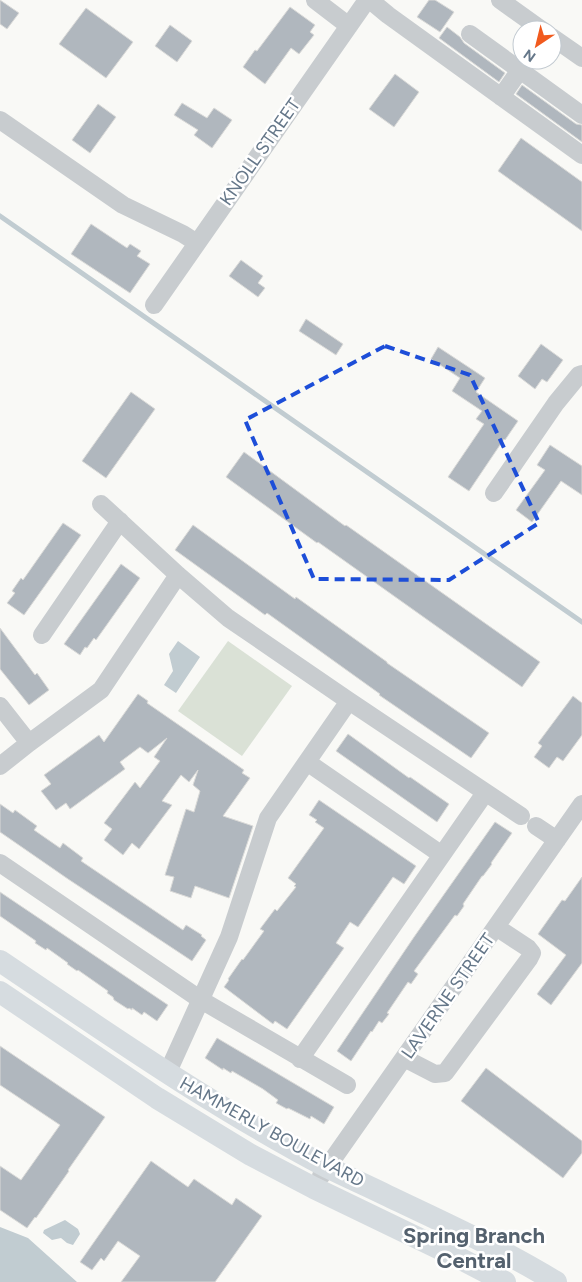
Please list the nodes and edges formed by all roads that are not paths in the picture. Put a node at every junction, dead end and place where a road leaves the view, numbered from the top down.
1 (315, 0) edge
2 (369, 0) edge
3 (500, 0) edge
4 (528, 20) edge
5 (349, 26) junction
6 (470, 34) dead end
7 (562, 44) edge
8 (582, 58) edge
9 (512, 64) edge
10 (520, 70) joint
11 (501, 97) junction
12 (582, 115) edge
13 (0, 120) edge
14 (582, 155) edge
15 (197, 243) junction
16 (154, 305) dead end
17 (582, 374) edge
18 (494, 493) dead end
19 (101, 504) dead end
20 (120, 521) junction
21 (178, 575) junction
22 (42, 635) dead end
23 (349, 701) junction
24 (0, 706) edge
25 (29, 743) junction
26 (307, 762) junction
27 (0, 766) edge
28 (485, 793) junction
29 (582, 804) edge
30 (521, 816) dead end
31 (536, 826) dead end
32 (558, 840) junction
33 (442, 855) junction
34 (0, 863) edge
35 (496, 927) junction
36 (0, 961) edge
37 (0, 992) edge
38 (201, 1000) junction
39 (300, 1058) junction
40 (404, 1058) junction
41 (167, 1074) junction
42 (347, 1085) dead end
43 (157, 1098) junction
44 (327, 1167) junction
45 (314, 1188) junction
46 (505, 1282) edge
47 (556, 1282) edge

1 - 5 street
2 - 5 street, KNOLL STREET
2 - 11 street
3 - 4 street
5 - 15 street, KNOLL STREET
6 - 9 street
7 - 8 street
10 - 11 street
10 - 12 street
11 - 14 street
13 - 15 street
15 - 16 street, KNOLL STREET
17 - 18 street
19 - 20 street
20 - 21 street
20 - 22 street
21 - 23 street
21 - 25 street
23 - 26 street
23 - 28 street
24 - 25 street
25 - 27 street
26 - 33 street
26 - 38 street
28 - 30 street
28 - 33 street
29 - 32 street, LAVERNE STREET
31 - 32 street
32 - 35 street, LAVERNE STREET
33 - 39 street
34 - 38 street
35 - 40 street, LAVERNE STREET
35 - 40 street
36 - 41 main road, HAMMERLY BOULEVARD
37 - 43 main road, HAMMERLY BOULEVARD
38 - 39 street
38 - 41 street
39 - 42 street
40 - 44 street, LAVERNE STREET
41 - 43 main road
41 - 44 main road, HAMMERLY BOULEVARD
43 - 45 main road, HAMMERLY BOULEVARD
44 - 45 street, LAVERNE STREET
44 - 47 main road, HAMMERLY BOULEVARD
45 - 46 main road, HAMMERLY BOULEVARD

